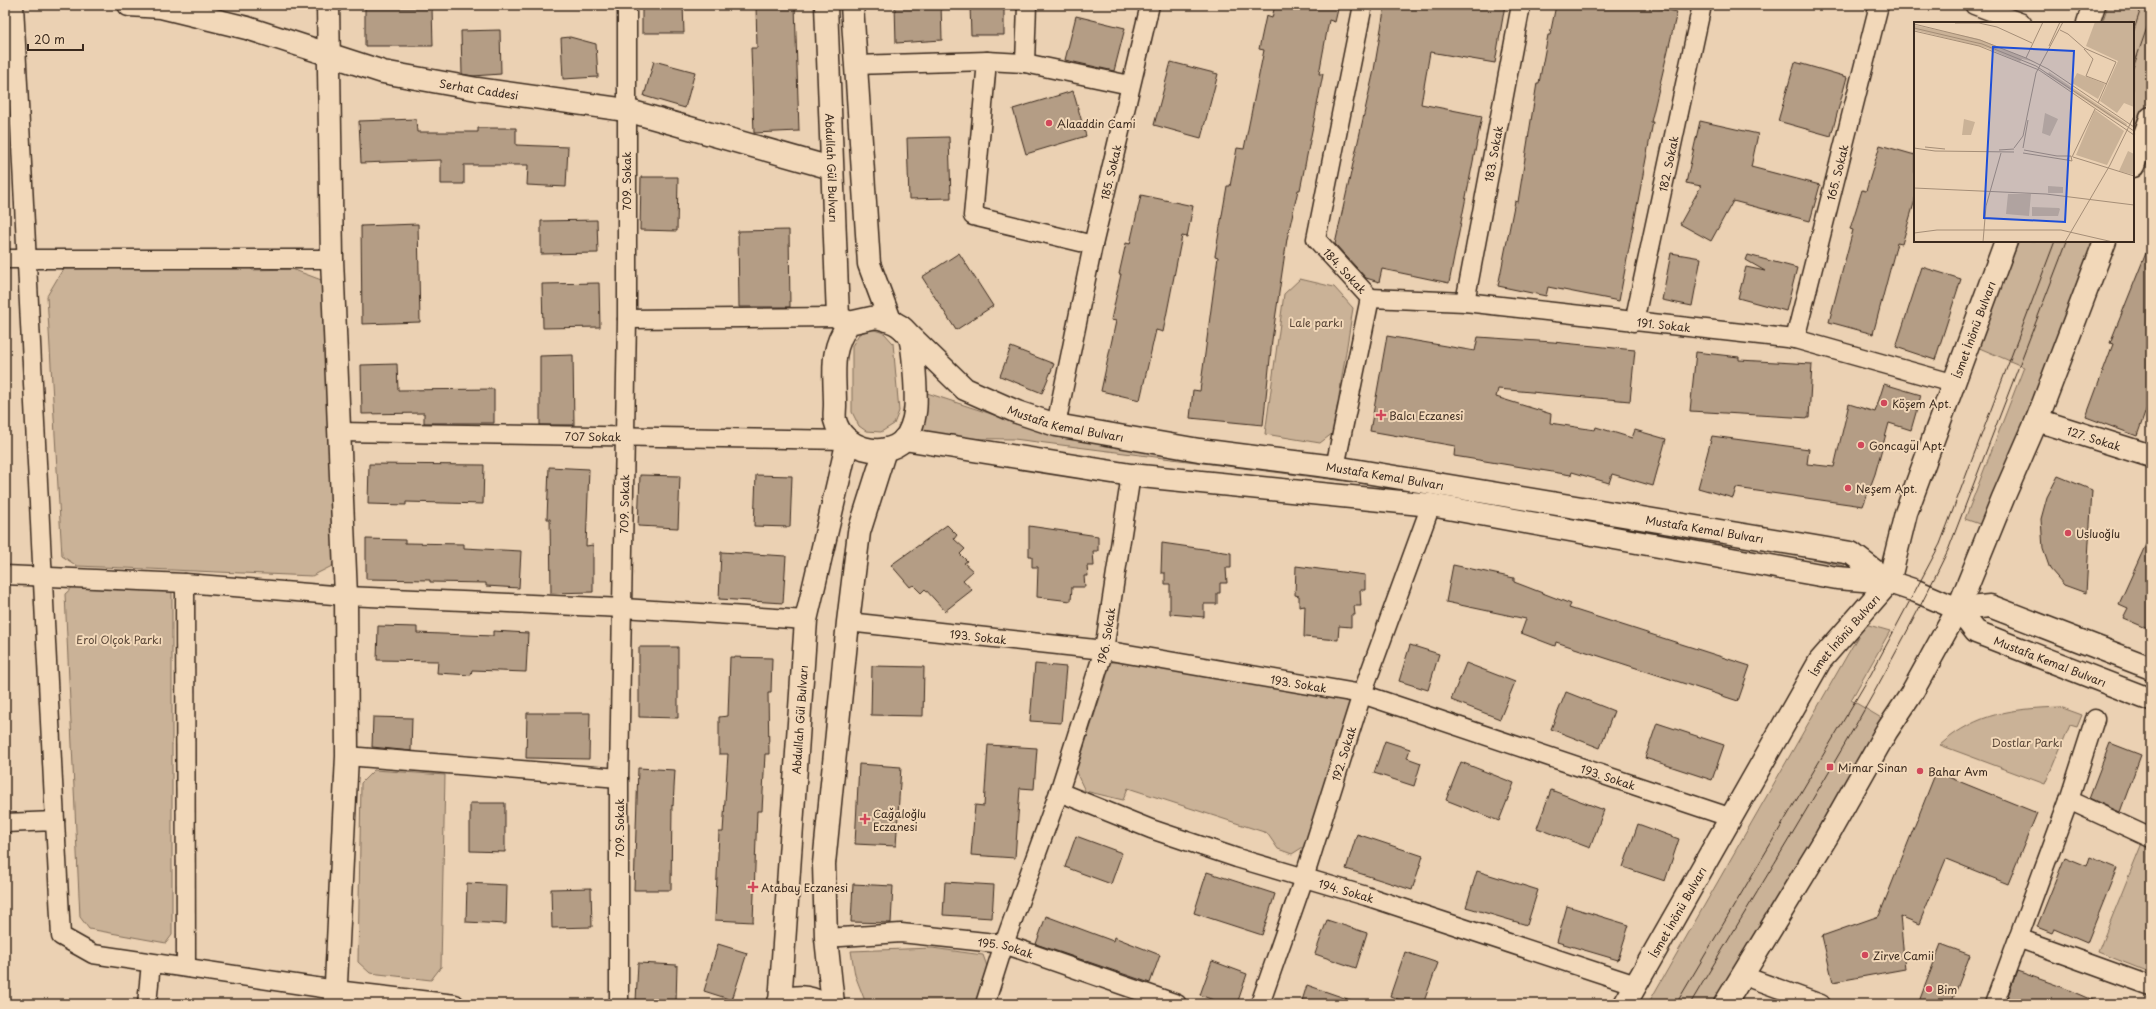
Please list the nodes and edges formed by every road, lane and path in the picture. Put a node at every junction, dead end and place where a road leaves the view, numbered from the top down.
1 (14, 5) edge
2 (129, 5) edge
3 (328, 5) edge
4 (627, 5) edge
5 (826, 5) edge
6 (852, 5) edge
7 (1027, 5) edge
8 (1150, 5) edge
9 (1363, 5) edge
10 (1521, 5) edge
11 (1702, 5) edge
12 (1879, 5) edge
13 (1974, 5) edge
14 (2094, 5) edge
15 (161, 6) edge
16 (2019, 22) edge
17 (2088, 22) edge
18 (328, 55) junction
19 (987, 60) junction
20 (1026, 63) junction
21 (855, 65) junction
22 (1130, 85) junction
23 (626, 110) junction
24 (2151, 118) edge
25 (2134, 163) edge
26 (831, 168) junction
27 (2006, 242) edge
28 (2105, 242) edge
29 (1093, 245) junction
30 (5, 258) edge
31 (28, 259) junction
32 (332, 260) junction
33 (1370, 298) junction
34 (1465, 302) junction
35 (627, 319) junction
36 (844, 320) junction
37 (1634, 322) junction
38 (896, 324) junction
39 (1795, 339) junction
40 (1952, 383) junction
41 (2037, 420) junction
42 (1056, 425) junction
43 (338, 432) junction
44 (626, 438) junction
45 (904, 439) junction
46 (848, 440) junction
47 (885, 450) junction
48 (2151, 456) edge
49 (1335, 467) junction
50 (1131, 475) junction
51 (1431, 505) junction
52 (5, 575) edge
53 (44, 576) junction
54 (1889, 582) junction
55 (185, 583) junction
56 (346, 596) junction
57 (623, 608) junction
58 (1958, 609) junction
59 (806, 620) junction
60 (848, 622) junction
61 (1104, 650) junction
62 (2151, 668) edge
63 (1362, 694) junction
64 (2151, 700) edge
65 (2095, 719) dead end
66 (347, 756) junction
67 (619, 778) junction
68 (1059, 792) junction
69 (2069, 800) junction
70 (1732, 818) junction
71 (55, 821) junction
72 (5, 823) edge
73 (2151, 838) edge
74 (1304, 878) junction
75 (826, 938) junction
76 (2018, 938) junction
77 (1004, 944) junction
78 (151, 963) junction
79 (186, 968) junction
80 (1742, 975) junction
81 (1636, 985) junction
82 (2151, 986) edge
83 (336, 997) edge
84 (779, 1003) edge
85 (147, 1004) edge
86 (455, 1004) edge
87 (619, 1004) edge
88 (823, 1004) edge
89 (834, 1004) edge
90 (985, 1004) edge
91 (1177, 1004) edge
92 (1260, 1004) edge
93 (1625, 1004) edge
94 (1725, 1004) edge
95 (1821, 1004) edge
96 (1994, 1004) edge

1 - 31 street
2 - 15 main road, Serhat Caddesi
3 - 18 main road
4 - 23 street, 709. Sokak
5 - 26 main road, Abdullah Gül Bulvarı
6 - 21 main road
7 - 20 street
8 - 22 street, 185. Sokak
9 - 33 street, 184. Sokak
10 - 34 street, 183. Sokak
11 - 37 street, 182. Sokak
12 - 39 street, 165. Sokak
13 - 16 street
14 - 17 main road
15 - 18 main road, Serhat Caddesi
18 - 23 main road, Serhat Caddesi
18 - 32 main road
19 - 20 street
19 - 21 street
19 - 29 street
20 - 22 street
21 - 38 main road
22 - 29 street, 185. Sokak
23 - 26 main road, Serhat Caddesi
23 - 35 street, 709. Sokak
24 - 25 main road
26 - 36 main road, Abdullah Gül Bulvarı
27 - 40 main road, İsmet İnönü Bulvarı
28 - 41 main road
29 - 42 street, 185. Sokak
30 - 31 street
31 - 32 street
31 - 53 street
32 - 43 main road
33 - 34 street, 191. Sokak
33 - 49 street, 184. Sokak
34 - 37 street, 191. Sokak
35 - 36 street
35 - 44 street, 709. Sokak
36 - 38 main road
36 - 46 main road
37 - 39 street, 191. Sokak
38 - 42 main road, Mustafa Kemal Bulvarı
38 - 45 main road
39 - 40 street, 191. Sokak
40 - 54 main road, İsmet İnönü Bulvarı
41 - 48 main road, 127. Sokak
41 - 58 main road
42 - 49 main road, Mustafa Kemal Bulvarı
43 - 44 street, 707 Sokak
43 - 56 main road
44 - 46 street, 707 Sokak
44 - 57 street, 709. Sokak
45 - 47 main road
45 - 50 main road, Mustafa Kemal Bulvarı
46 - 47 main road
46 - 59 main road, Abdullah Gül Bulvarı
47 - 60 main road
49 - 54 main road, Mustafa Kemal Bulvarı
50 - 51 main road, Mustafa Kemal Bulvarı
50 - 61 street, 196. Sokak
51 - 54 main road, Mustafa Kemal Bulvarı
51 - 63 street, 192. Sokak
52 - 53 street
53 - 55 street
53 - 71 street
54 - 58 main road, Mustafa Kemal Bulvarı
54 - 70 main road, İsmet İnönü Bulvarı
55 - 56 street
55 - 79 street
56 - 57 street
56 - 66 main road
57 - 59 street
57 - 67 street, 709. Sokak
58 - 62 main road, Mustafa Kemal Bulvarı
58 - 64 main road, Mustafa Kemal Bulvarı
58 - 80 main road
59 - 84 main road, Abdullah Gül Bulvarı
60 - 61 street, 193. Sokak
60 - 75 main road
61 - 63 street, 193. Sokak
61 - 68 street, 196. Sokak
63 - 70 street, 193. Sokak
63 - 74 street, 192. Sokak
65 - 69 street
66 - 67 street
66 - 83 main road
67 - 87 street, 709. Sokak
68 - 74 street, 194. Sokak
68 - 77 street, 196. Sokak
69 - 73 street
69 - 76 street
70 - 81 main road, İsmet İnönü Bulvarı
71 - 72 street
71 - 78 street
74 - 81 street, 194. Sokak
74 - 92 street, 192. Sokak
75 - 77 street, 195. Sokak
75 - 89 main road
76 - 82 street
76 - 96 street
77 - 90 street, 196. Sokak
77 - 91 street, 195. Sokak
78 - 79 street
78 - 85 street
79 - 83 street
80 - 94 main road
80 - 95 street
81 - 93 main road, İsmet İnönü Bulvarı
83 - 86 street
84 - 88 main road

